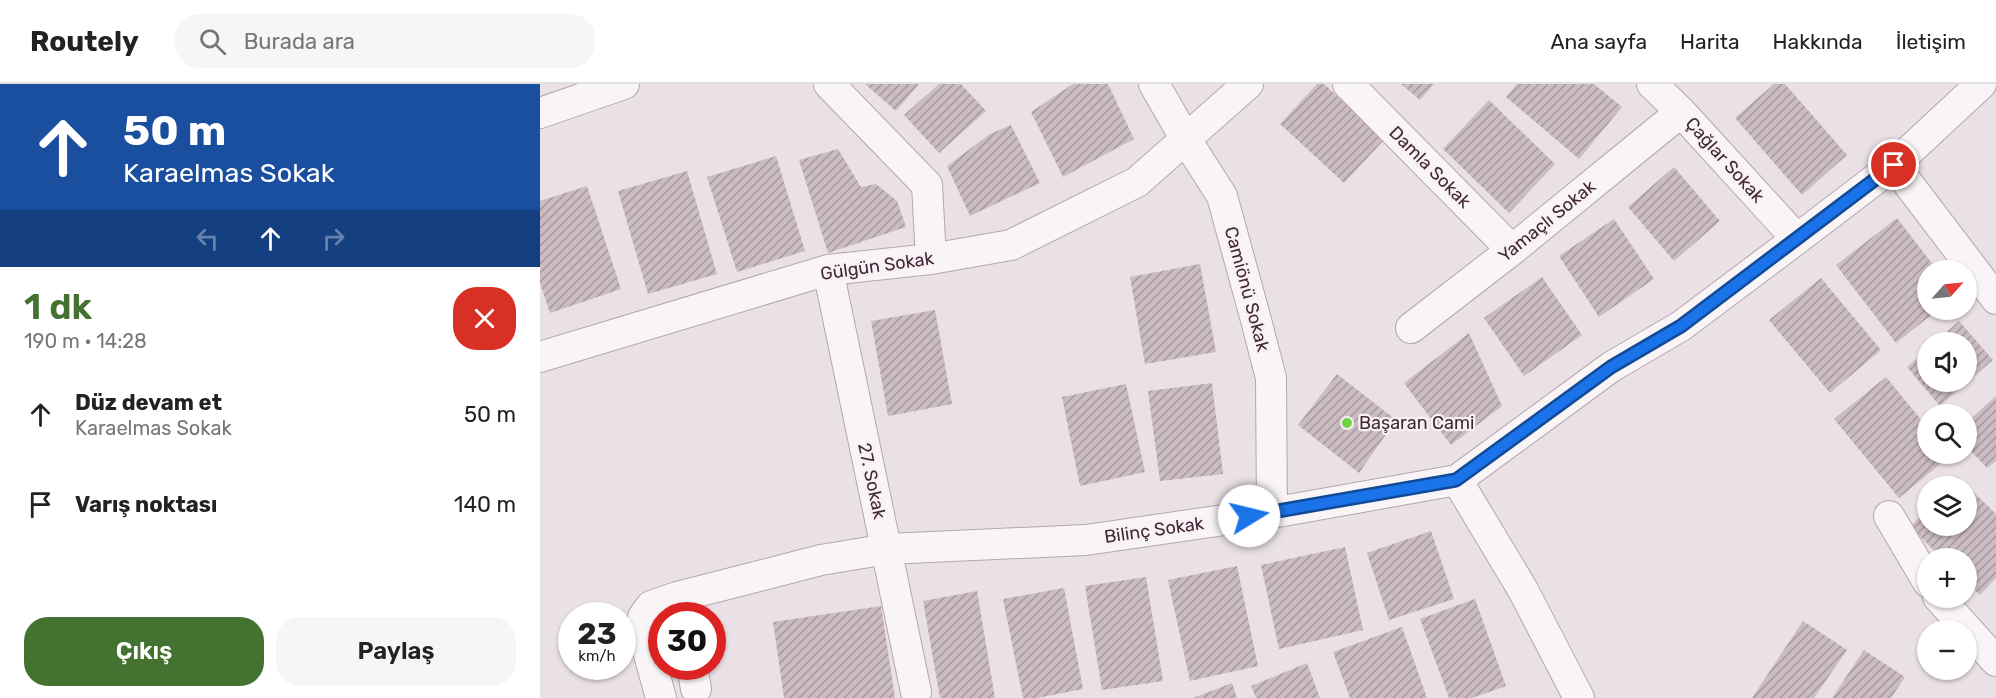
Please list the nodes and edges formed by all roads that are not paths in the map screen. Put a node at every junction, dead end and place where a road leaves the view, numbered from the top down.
1 (624, 84) edge
2 (829, 84) edge
3 (1154, 84) edge
4 (1248, 84) edge
5 (1348, 84) edge
6 (1652, 84) edge
7 (1981, 84) edge
8 (1682, 112) junction
9 (540, 113) edge
10 (1185, 138) junction
11 (1894, 165) junction
12 (1797, 239) junction
13 (1512, 250) junction
14 (931, 260) junction
15 (828, 270) junction
16 (1996, 299) edge
17 (1411, 328) dead end
18 (540, 357) edge
19 (1456, 480) junction
20 (1272, 513) junction
21 (1889, 516) dead end
22 (887, 549) junction
23 (1917, 563) edge
24 (691, 602) edge
25 (1948, 608) edge
26 (648, 610) edge
27 (648, 651) edge
28 (1996, 661) edge
29 (656, 680) edge
30 (916, 692) dead end
31 (661, 698) edge
32 (1579, 698) edge

1 - 9 street
2 - 14 street
3 - 10 street, Camiönü Sokak
4 - 10 street, Gülgün Sokak
5 - 13 street, Damla Sokak
6 - 8 street, Çağlar Sokak
7 - 11 street
8 - 12 street, Çağlar Sokak
8 - 13 street, Yamaçlı Sokak
10 - 14 street, Gülgün Sokak
10 - 20 street, Camiönü Sokak
11 - 12 street
11 - 16 street
12 - 19 street
13 - 17 street, Yamaçlı Sokak
14 - 15 street, Gülgün Sokak
15 - 18 street, Gülgün Sokak
15 - 22 street, 27. Sokak
19 - 20 street, Bilinç Sokak
19 - 32 street
20 - 22 street, Bilinç Sokak
21 - 23 street
22 - 24 street, Bilinç Sokak
22 - 30 street, 27. Sokak
25 - 28 street
26 - 27 street, Bilinç Sokak
29 - 31 street, Bilinç Sokak

